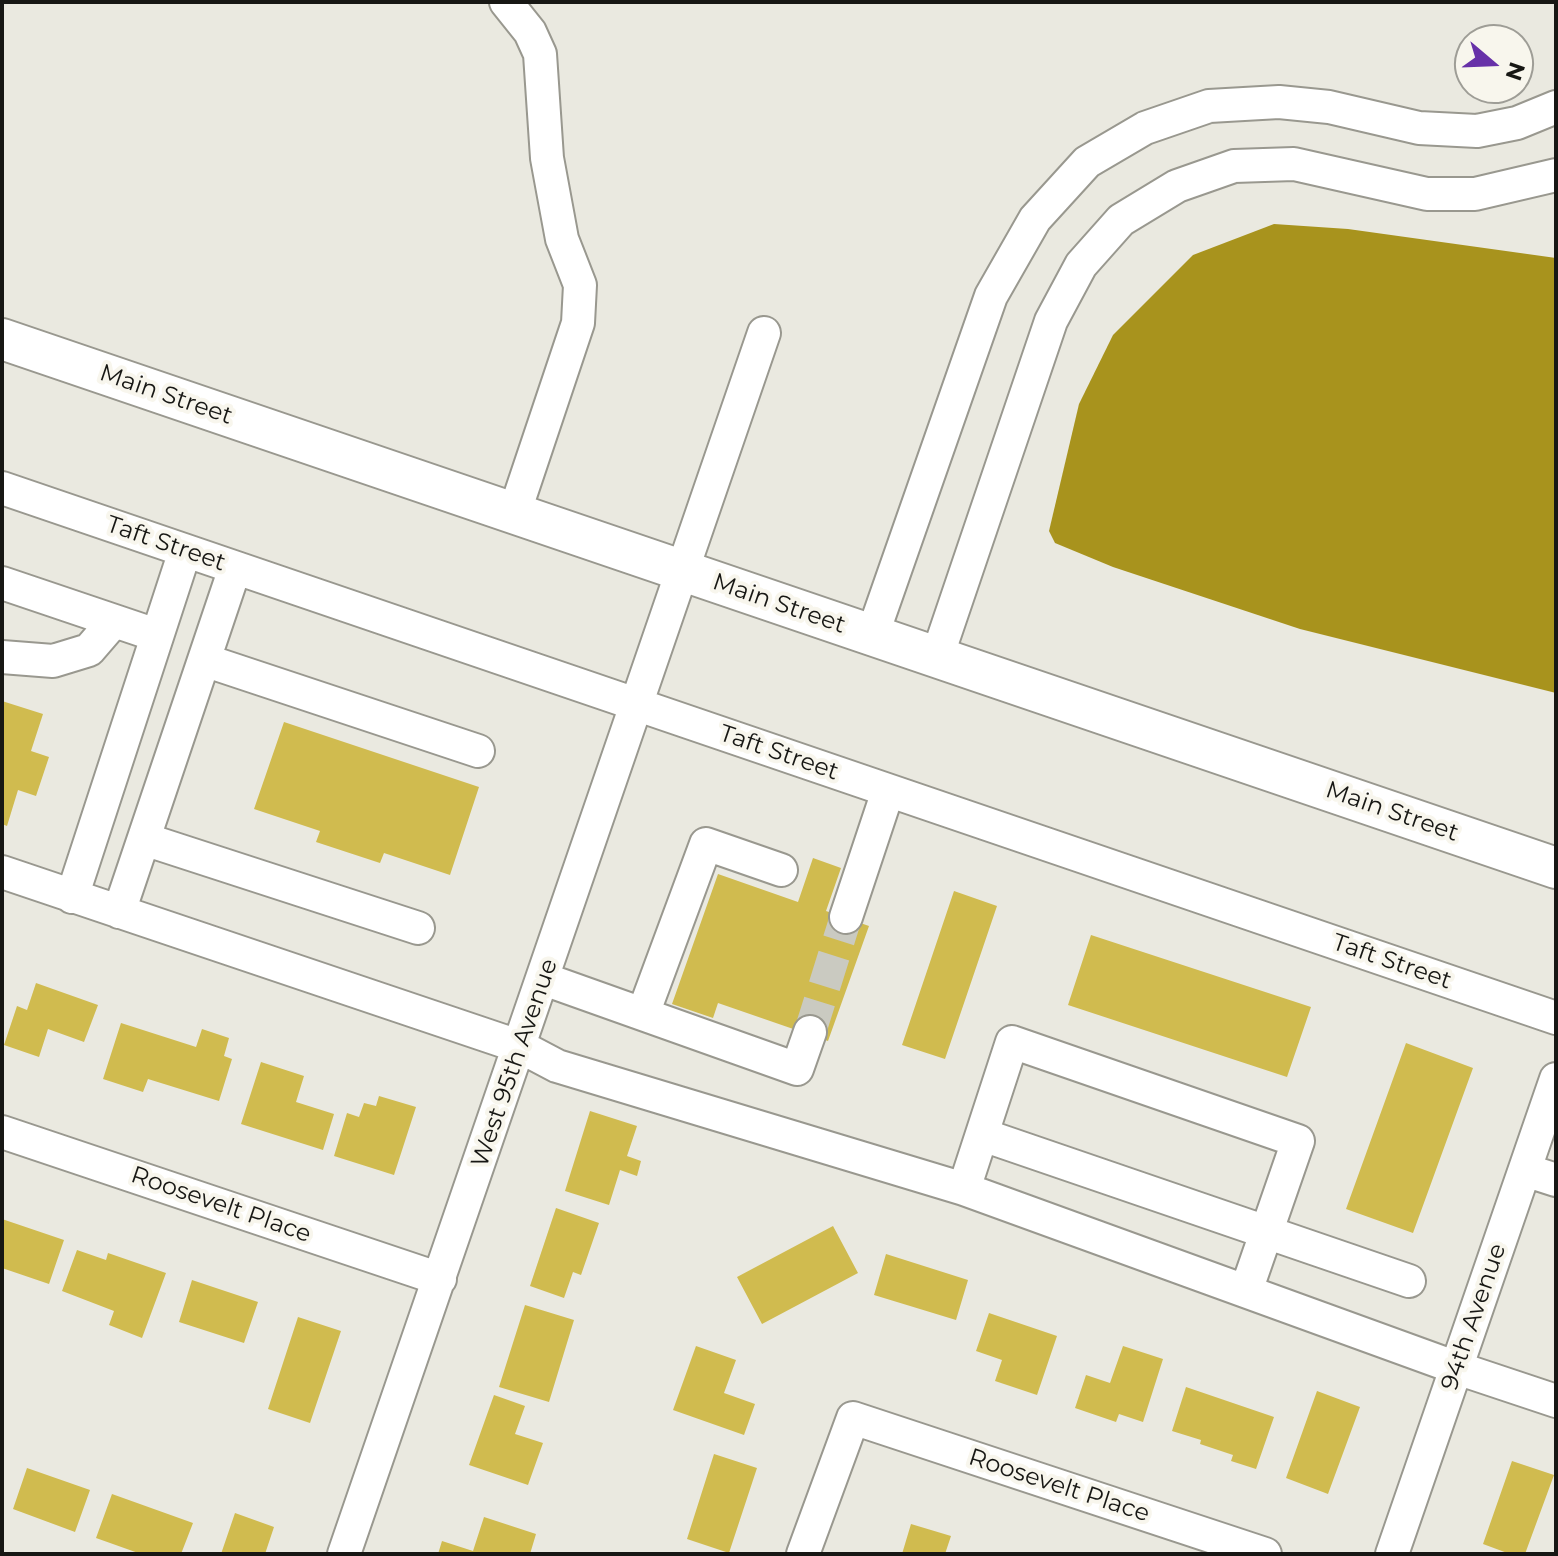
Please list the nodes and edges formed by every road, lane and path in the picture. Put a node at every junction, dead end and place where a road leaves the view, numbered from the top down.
1 (506, 2) edge
2 (1556, 107) edge
3 (1556, 175) edge
4 (764, 333) dead end
5 (2, 339) edge
6 (2, 488) edge
7 (514, 514) junction
8 (185, 551) junction
9 (235, 568) junction
10 (682, 571) junction
11 (2, 583) edge
12 (114, 621) junction
13 (156, 635) junction
14 (872, 636) junction
15 (2, 657) edge
16 (937, 657) junction
17 (204, 660) junction
18 (636, 705) junction
19 (478, 751) dead end
20 (888, 791) junction
21 (144, 839) junction
22 (1556, 868) edge
23 (781, 870) dead end
24 (2, 872) edge
25 (72, 897) junction
26 (119, 912) junction
27 (846, 917) tunnel mouth
28 (418, 928) dead end
29 (544, 979) junction
30 (643, 1014) junction
31 (1556, 1018) edge
32 (810, 1032) tunnel mouth
33 (521, 1047) junction
34 (1556, 1079) edge
35 (2, 1132) edge
36 (983, 1135) junction
37 (1525, 1170) junction
38 (1556, 1180) edge
39 (964, 1189) junction
40 (1266, 1233) junction
41 (440, 1279) junction
42 (1409, 1281) dead end
43 (1246, 1291) junction
44 (1457, 1368) junction
45 (1556, 1401) edge
46 (344, 1554) edge
47 (803, 1554) edge
48 (1265, 1554) edge
49 (1392, 1554) edge

1 - 7 street
2 - 14 street
3 - 16 street
4 - 10 street, West 95th Avenue
5 - 7 main road, Main Street
6 - 8 street, Taft Street
7 - 10 main road, Main Street
8 - 9 street, Taft Street
8 - 13 street
9 - 17 street
9 - 18 street, Taft Street
10 - 14 main road, Main Street
10 - 18 street, West 95th Avenue
11 - 12 street
12 - 13 street
12 - 15 street
13 - 25 street
14 - 16 main road, Main Street
16 - 22 main road, Main Street
17 - 19 street
17 - 21 street
18 - 20 street, Taft Street
18 - 29 street, West 95th Avenue
20 - 27 street
20 - 31 street, Taft Street
21 - 26 street
21 - 28 street
23 - 30 street
24 - 25 street
25 - 26 street
26 - 33 street
29 - 30 street
29 - 33 street, West 95th Avenue
30 - 32 street
33 - 39 street
33 - 41 street, West 95th Avenue
34 - 37 street, 94th Avenue
35 - 41 street, Roosevelt Place
36 - 39 street
36 - 40 street
36 - 40 street
37 - 38 street
37 - 44 street, 94th Avenue
39 - 43 street
40 - 42 street
40 - 43 street
41 - 46 street, West 95th Avenue
43 - 44 street
44 - 45 street
44 - 49 street, 94th Avenue
47 - 48 street, Roosevelt Place

